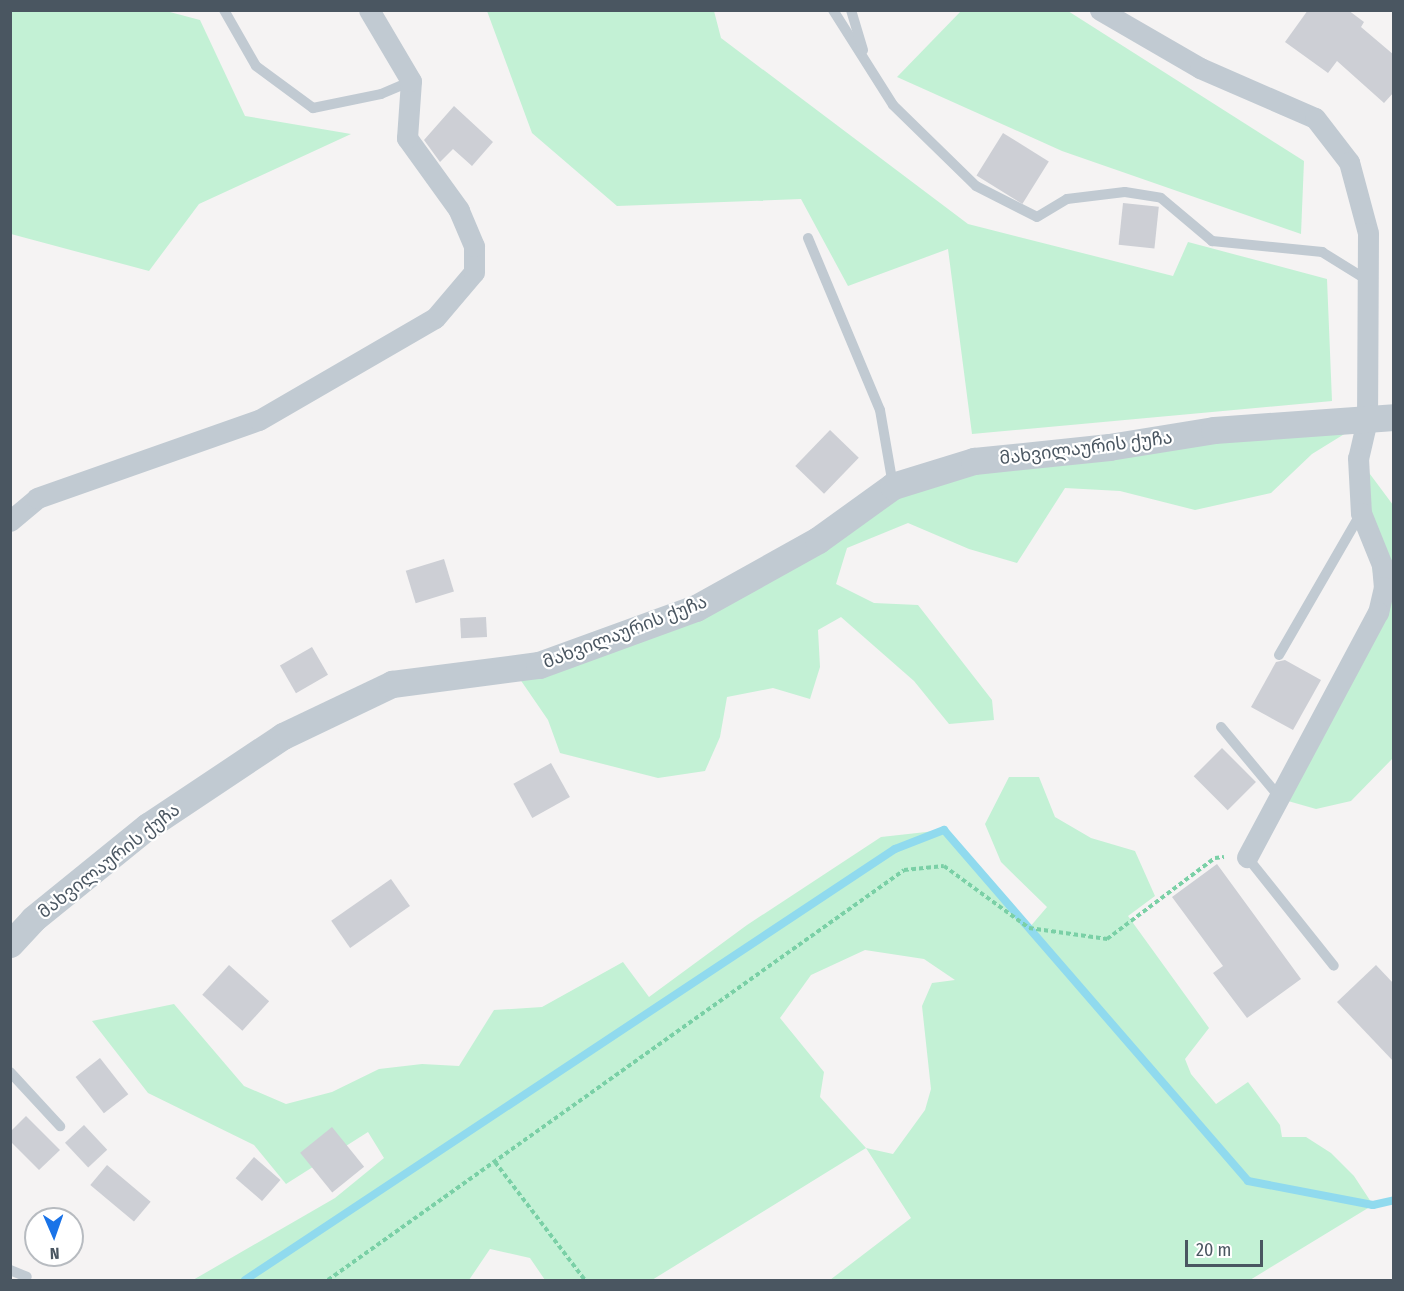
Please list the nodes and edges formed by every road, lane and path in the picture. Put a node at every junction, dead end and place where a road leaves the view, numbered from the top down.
1 (224, 10) edge
2 (369, 10) edge
3 (833, 10) edge
4 (851, 10) edge
5 (1100, 10) edge
6 (867, 64) junction
7 (411, 81) junction
8 (808, 238) dead end
9 (1369, 281) junction
10 (1380, 418) edge
11 (893, 486) junction
12 (1361, 513) junction
13 (10, 520) edge
14 (1279, 655) dead end
15 (1221, 727) dead end
16 (1281, 799) junction
17 (1247, 857) junction
18 (10, 944) edge
19 (1334, 966) dead end
20 (10, 1072) edge
21 (60, 1126) dead end
22 (495, 1162) junction
23 (10, 1270) edge
24 (27, 1277) dead end
25 (328, 1281) edge
26 (585, 1281) edge

1 - 7 lane
2 - 7 street
3 - 6 lane
4 - 6 lane
5 - 9 street
6 - 9 lane
7 - 13 street
8 - 11 lane
9 - 10 street
10 - 11 street, მახვილაურის ქუჩა
10 - 12 street
11 - 18 street, მახვილაურის ქუჩა
12 - 14 lane
12 - 16 street
15 - 16 lane
16 - 17 street
17 - 19 lane
17 - 22 path
20 - 21 lane
22 - 25 path
22 - 26 path
23 - 24 lane

